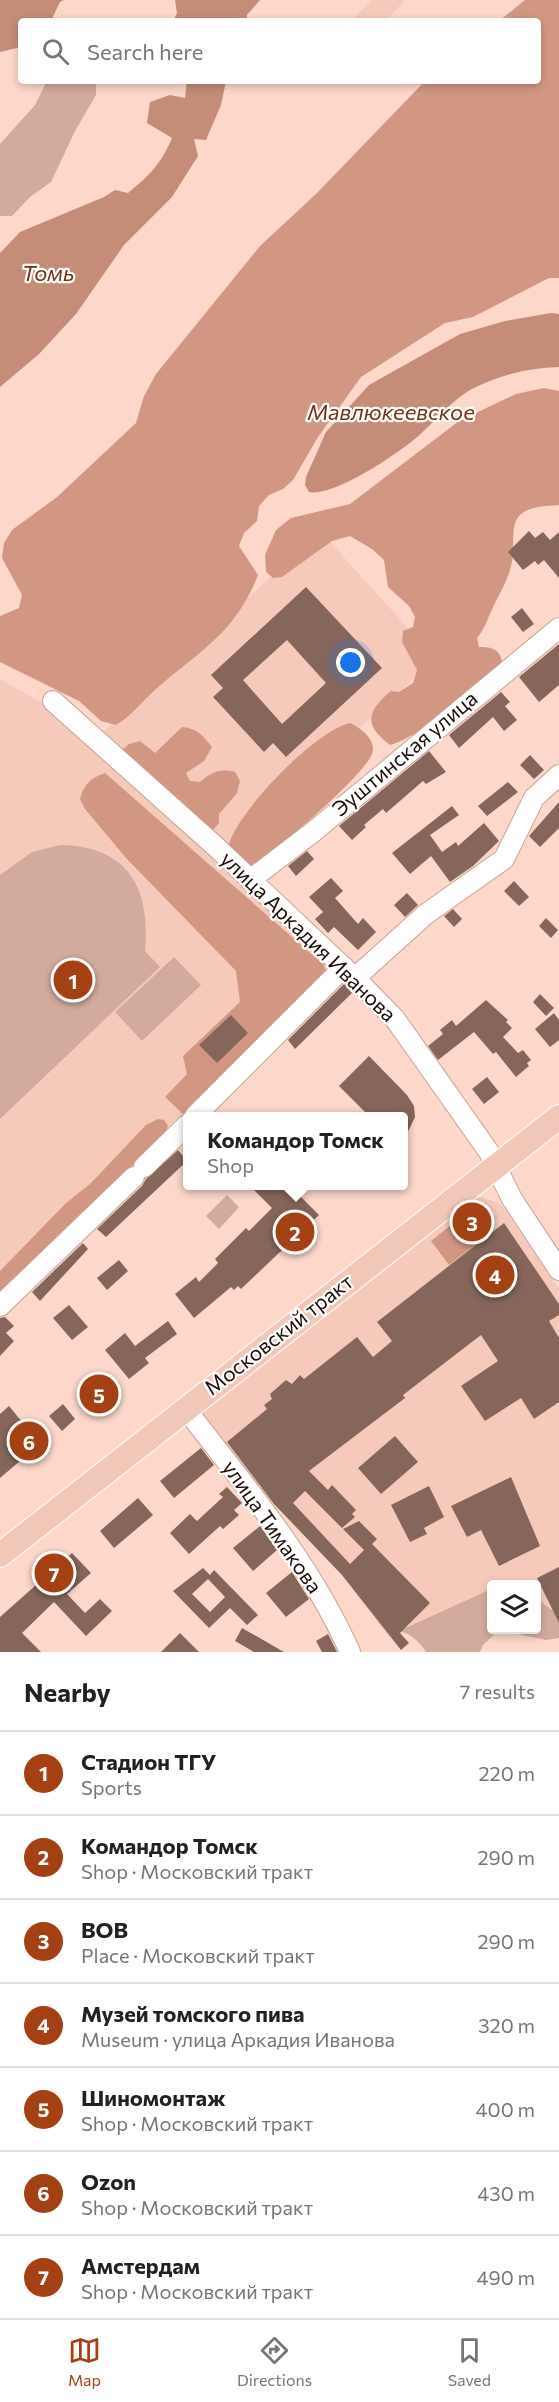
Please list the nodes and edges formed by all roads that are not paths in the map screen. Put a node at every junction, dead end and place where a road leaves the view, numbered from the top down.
1 (559, 628) edge
2 (53, 701) dead end
3 (559, 775) edge
4 (250, 879) junction
5 (349, 972) junction
6 (199, 1112) edge
7 (559, 1117) edge
8 (183, 1129) edge
9 (496, 1166) junction
10 (559, 1270) edge
11 (0, 1306) edge
12 (185, 1408) junction
13 (3, 1547) edge
14 (350, 1652) edge

1 - 4 street, Эуштинская улица
2 - 4 street, улица Аркадия Иванова
3 - 5 street
4 - 5 street, улица Аркадия Иванова
5 - 6 street
5 - 9 street, улица Аркадия Иванова
7 - 9 main road, Московский тракт
8 - 11 street
9 - 10 street, улица Аркадия Иванова
9 - 12 main road, Московский тракт
12 - 13 main road, Московский тракт
12 - 14 street, улица Тимакова

